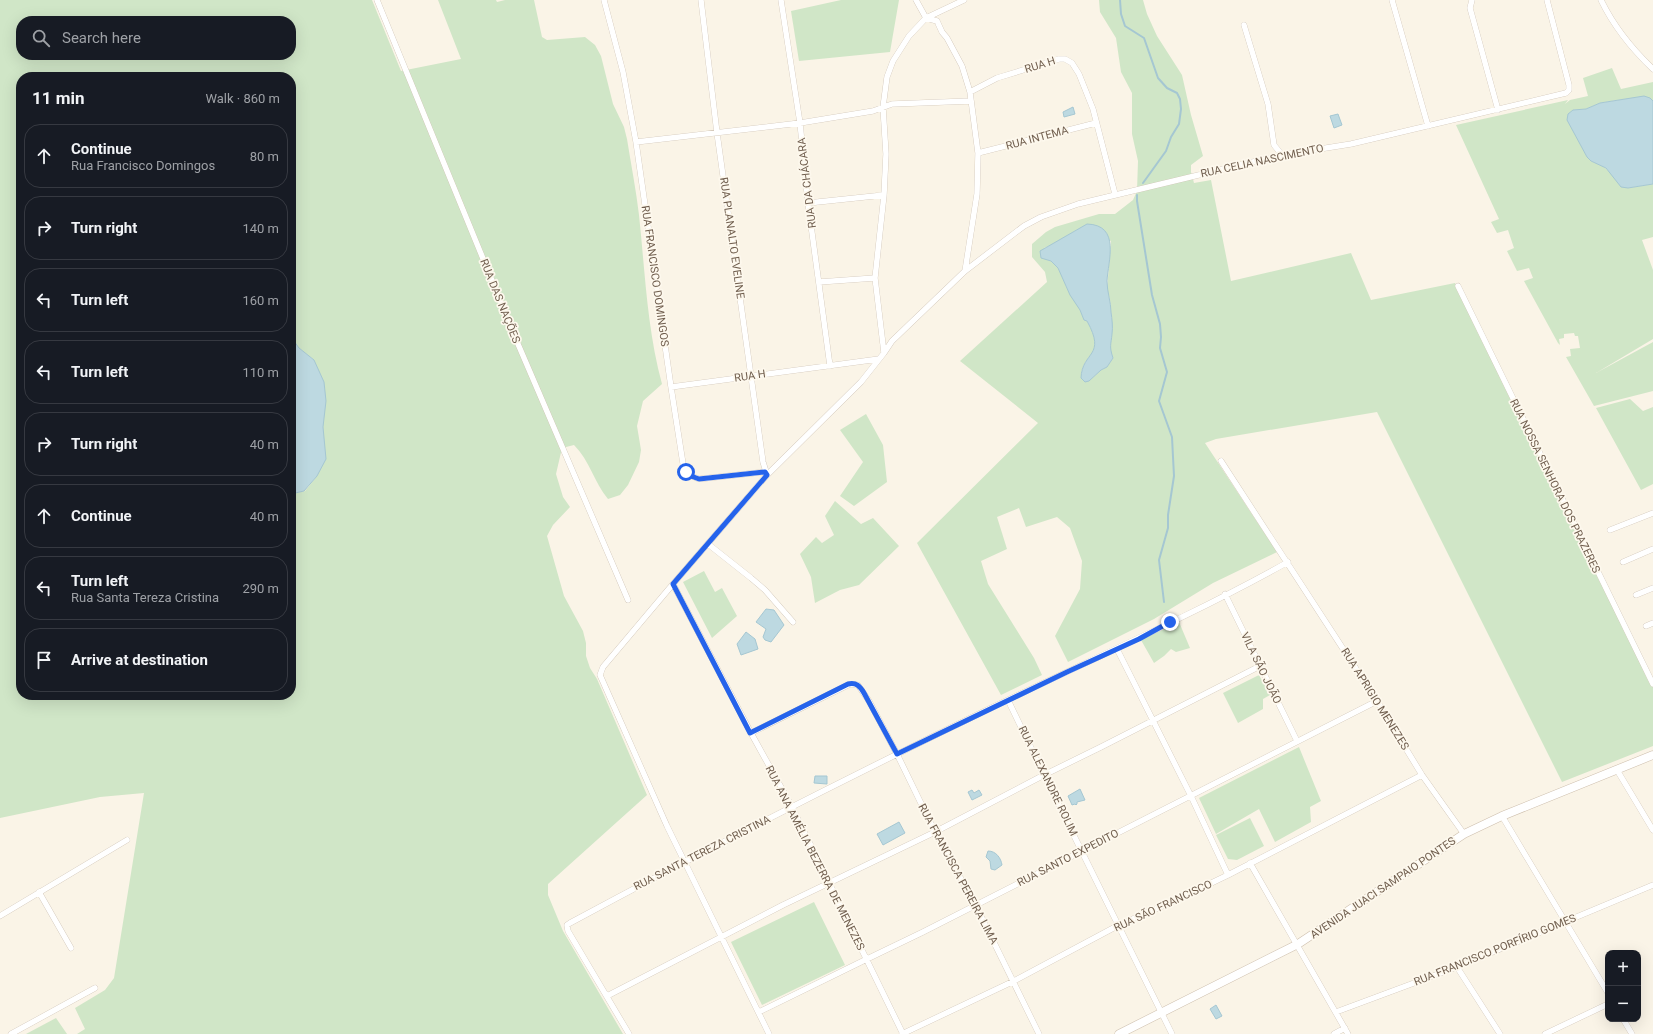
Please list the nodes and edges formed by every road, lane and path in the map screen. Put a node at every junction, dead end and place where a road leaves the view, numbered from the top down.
1 (376, 0) edge
2 (604, 0) edge
3 (701, 0) edge
4 (781, 0) edge
5 (916, 0) edge
6 (964, 0) edge
7 (1392, 0) edge
8 (1472, 0) edge
9 (1547, 0) edge
10 (1601, 0) edge
11 (926, 18) junction
12 (1244, 25) dead end
13 (1653, 70) edge
14 (970, 92) junction
15 (971, 101) junction
16 (884, 106) junction
17 (1498, 110) junction
18 (800, 123) junction
19 (1096, 123) junction
20 (1428, 126) junction
21 (717, 133) junction
22 (636, 142) junction
23 (978, 154) junction
24 (1282, 155) junction
25 (884, 194) junction
26 (1115, 194) junction
27 (808, 203) junction
28 (965, 271) junction
29 (875, 278) junction
30 (819, 282) junction
31 (1458, 286) dead end
32 (884, 353) junction
33 (879, 359) junction
34 (830, 366) junction
35 (751, 376) junction
36 (671, 387) junction
37 (1221, 461) dead end
38 (766, 473) junction
39 (1653, 513) edge
40 (1610, 530) dead end
41 (708, 544) junction
42 (1653, 550) edge
43 (1288, 562) junction
44 (1623, 562) dead end
45 (673, 584) junction
46 (1653, 588) edge
47 (1225, 594) junction
48 (1636, 594) dead end
49 (628, 600) dead end
50 (793, 622) dead end
51 (1653, 623) edge
52 (1646, 626) dead end
53 (1117, 649) junction
54 (1260, 666) junction
55 (1653, 684) edge
56 (1008, 700) junction
57 (1377, 701) junction
58 (1152, 720) junction
59 (750, 733) junction
60 (1297, 742) junction
61 (897, 754) junction
62 (1653, 755) edge
63 (1617, 770) junction
64 (1044, 775) junction
65 (1422, 775) junction
66 (1191, 796) junction
67 (792, 806) junction
68 (1502, 816) junction
69 (1653, 830) edge
70 (935, 832) junction
71 (1464, 834) junction
72 (127, 840) dead end
73 (1082, 851) junction
74 (684, 861) junction
75 (1250, 863) junction
76 (1228, 875) junction
77 (829, 882) junction
78 (1653, 885) edge
79 (39, 892) junction
80 (976, 906) junction
81 (0, 916) edge
82 (1566, 922) junction
83 (1120, 925) junction
84 (722, 938) junction
85 (1298, 944) junction
86 (71, 948) dead end
87 (866, 959) junction
88 (1457, 967) junction
89 (1014, 981) junction
90 (95, 988) dead end
91 (1605, 988) edge
92 (607, 996) junction
93 (1605, 1005) edge
94 (759, 1012) junction
95 (1336, 1012) junction
96 (1162, 1013) junction
97 (1625, 1022) edge
98 (1346, 1031) edge
99 (12, 1034) edge
100 (629, 1034) edge
101 (769, 1034) edge
102 (903, 1034) edge
103 (1039, 1034) edge
104 (1119, 1034) edge
105 (1172, 1034) edge
106 (1334, 1034) edge
107 (1500, 1034) edge
108 (1545, 1034) edge
109 (1632, 1034) edge

1 - 49 street, RUA DAS NAÇÕES
2 - 22 street, RUA FRANCISCO DOMINGOS
3 - 21 street, RUA PLANALTO EVELINE
4 - 18 street, RUA DA CHÁCARA
5 - 11 street
6 - 11 street
7 - 20 street
8 - 17 street
9 - 17 street, RUA CELIA NASCIMENTO
10 - 13 street
11 - 14 street
11 - 16 street
12 - 24 street
14 - 15 street
14 - 19 street, RUA H
15 - 16 street
15 - 23 street
16 - 18 street
16 - 25 street
17 - 20 street, RUA CELIA NASCIMENTO
18 - 21 street
18 - 27 street, RUA DA CHÁCARA
19 - 23 street, RUA INTEMA
19 - 26 street
20 - 24 street, RUA CELIA NASCIMENTO
21 - 22 street
21 - 35 street, RUA PLANALTO EVELINE
22 - 36 street, RUA FRANCISCO DOMINGOS
23 - 28 street
24 - 26 street, RUA CELIA NASCIMENTO
25 - 27 street
25 - 29 street
26 - 28 street, RUA CELIA NASCIMENTO
27 - 30 street, RUA DA CHÁCARA
28 - 32 street, RUA CELIA NASCIMENTO
29 - 30 street
29 - 32 street
30 - 34 street, RUA DA CHÁCARA
31 - 55 street, RUA NOSSA SENHORA DOS PRAZERES
32 - 33 street
33 - 34 street, RUA H
33 - 38 street
34 - 35 street, RUA H
35 - 36 street, RUA H
35 - 38 street, RUA PLANALTO EVELINE
36 - 38 street, RUA FRANCISCO DOMINGOS
37 - 43 street, RUA APRIGIO MENEZES
38 - 41 street
39 - 40 street
41 - 45 street
41 - 50 street
42 - 44 street
43 - 47 street, RUA SANTA TEREZA CRISTINA
43 - 57 street, RUA APRIGIO MENEZES
45 - 59 street, RUA ANA AMÉLIA BEZERRA DE MENEZES
45 - 74 street
46 - 48 street
47 - 53 street, RUA SANTA TEREZA CRISTINA
47 - 54 street, VILA SÃO JOÃO
51 - 52 street
53 - 56 street, RUA SANTA TEREZA CRISTINA
53 - 58 street
54 - 58 street
54 - 60 street, VILA SÃO JOÃO
56 - 61 street, RUA SANTA TEREZA CRISTINA
56 - 64 street, RUA ALEXANDRE ROLIM
57 - 60 street, RUA SANTO EXPEDITO
57 - 65 street, RUA APRIGIO MENEZES
58 - 64 street
58 - 66 street
59 - 61 street, RUA FRANCISCA PEREIRA LIMA
59 - 67 street, RUA ANA AMÉLIA BEZERRA DE MENEZES
60 - 66 street, RUA SANTO EXPEDITO
61 - 67 street, RUA SANTA TEREZA CRISTINA
61 - 70 street, RUA FRANCISCA PEREIRA LIMA
62 - 63 main road, AVENIDA JUACI SAMPAIO PONTES
63 - 68 main road, AVENIDA JUACI SAMPAIO PONTES
63 - 69 street
64 - 70 street
64 - 73 street, RUA ALEXANDRE ROLIM
65 - 71 street, RUA APRIGIO MENEZES
65 - 75 street, RUA SÃO FRANCISCO
66 - 73 street, RUA SANTO EXPEDITO
66 - 76 street
67 - 74 street, RUA SANTA TEREZA CRISTINA
67 - 77 street, RUA ANA AMÉLIA BEZERRA DE MENEZES
68 - 71 main road, AVENIDA JUACI SAMPAIO PONTES
68 - 82 street
70 - 77 street
70 - 80 street, RUA FRANCISCA PEREIRA LIMA
71 - 85 main road, AVENIDA JUACI SAMPAIO PONTES
72 - 79 street
73 - 80 street, RUA SANTO EXPEDITO
73 - 83 street, RUA ALEXANDRE ROLIM
74 - 84 street
74 - 92 street, RUA SANTA TEREZA CRISTINA
75 - 76 street, RUA SÃO FRANCISCO
75 - 85 street
76 - 83 street, RUA SÃO FRANCISCO
77 - 84 street
77 - 87 street, RUA ANA AMÉLIA BEZERRA DE MENEZES
78 - 82 street, RUA FRANCISCO PORFÍRIO GOMES
79 - 81 street
79 - 86 street
80 - 87 street, RUA SANTO EXPEDITO
80 - 89 street, RUA FRANCISCA PEREIRA LIMA
82 - 88 street, RUA FRANCISCO PORFÍRIO GOMES
82 - 91 street
83 - 89 street, RUA SÃO FRANCISCO
83 - 96 street, RUA ALEXANDRE ROLIM
84 - 92 street
84 - 94 street
85 - 95 street
85 - 96 main road, AVENIDA JUACI SAMPAIO PONTES
87 - 94 street, RUA SANTO EXPEDITO
87 - 102 street, RUA ANA AMÉLIA BEZERRA DE MENEZES
88 - 95 street, RUA FRANCISCO PORFÍRIO GOMES
88 - 107 street
89 - 102 street, RUA SÃO FRANCISCO
89 - 103 street, RUA FRANCISCA PEREIRA LIMA
90 - 99 street
92 - 100 street
93 - 108 street
94 - 101 street
95 - 98 street
96 - 104 main road, AVENIDA JUACI SAMPAIO PONTES
96 - 105 street, RUA ALEXANDRE ROLIM
97 - 109 street
98 - 106 street

